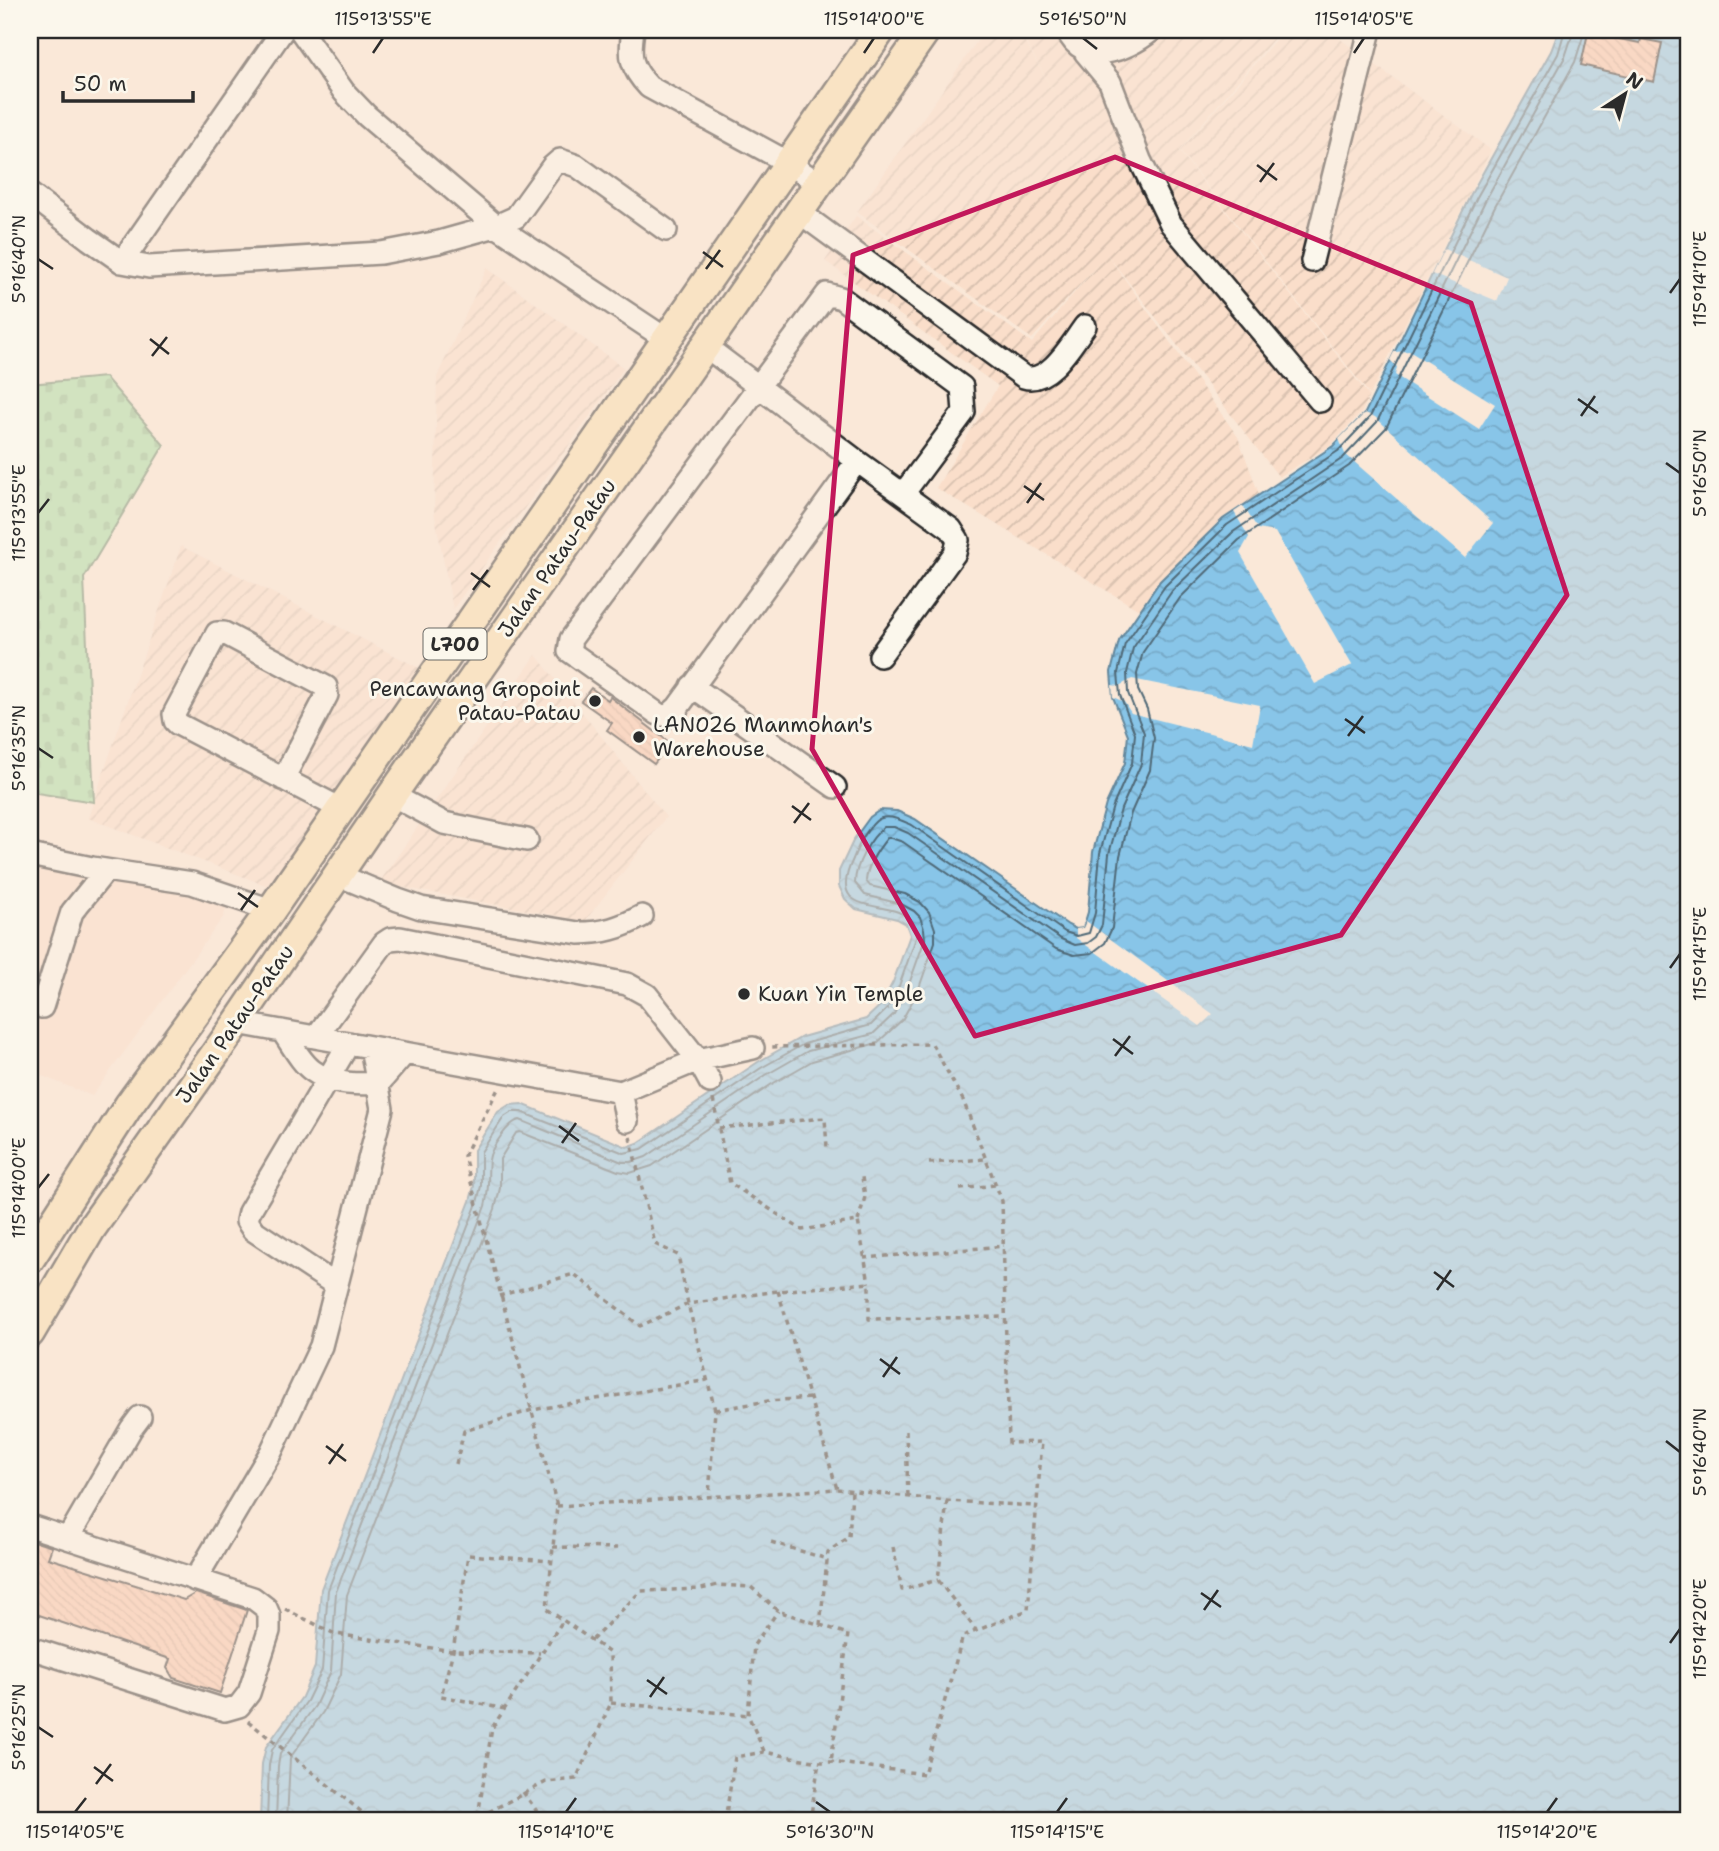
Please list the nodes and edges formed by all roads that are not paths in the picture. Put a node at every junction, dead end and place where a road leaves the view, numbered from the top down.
1 (283, 30) edge
2 (300, 30) edge
3 (633, 30) edge
4 (881, 30) edge
5 (926, 30) edge
6 (1067, 30) edge
7 (1152, 30) edge
8 (1370, 30) edge
9 (1085, 52) junction
10 (787, 162) junction
11 (818, 183) junction
12 (30, 194) edge
13 (799, 212) junction
14 (496, 226) junction
15 (666, 230) dead end
16 (1312, 261) dead end
17 (122, 262) junction
18 (1085, 326) dead end
19 (666, 339) junction
20 (705, 346) junction
21 (758, 386) junction
22 (1320, 401) dead end
23 (857, 461) junction
24 (903, 494) junction
25 (880, 656) dead end
26 (692, 686) junction
27 (284, 779) junction
28 (835, 787) dead end
29 (392, 795) junction
30 (341, 809) junction
31 (527, 840) dead end
32 (30, 855) edge
33 (106, 870) junction
34 (338, 875) junction
35 (271, 910) junction
36 (642, 916) dead end
37 (42, 1007) dead end
38 (237, 1023) junction
39 (282, 1031) junction
40 (317, 1037) junction
41 (360, 1045) junction
42 (753, 1048) road end
43 (405, 1053) junction
44 (698, 1060) junction
45 (328, 1079) junction
46 (710, 1082) road end
47 (379, 1083) junction
48 (621, 1092) junction
49 (627, 1121) road end
50 (30, 1259) edge
51 (336, 1285) junction
52 (30, 1333) edge
53 (140, 1417) dead end
54 (30, 1526) edge
55 (68, 1538) junction
56 (195, 1580) junction
57 (30, 1648) edge

1 - 17 street
2 - 14 street
3 - 10 street
4 - 10 main road, Jalan Patau-Patau / L700
5 - 11 main road, Jalan Patau-Patau / L700
6 - 9 street
7 - 9 street
8 - 16 street
9 - 22 street
10 - 11 street
10 - 19 main road, Jalan Patau-Patau / L700
11 - 13 main road, Jalan Patau-Patau / L700
12 - 17 street
13 - 18 street
13 - 20 main road, Jalan Patau-Patau / L700
14 - 15 street
14 - 17 street
14 - 19 street
19 - 30 main road, Jalan Patau-Patau / L700
20 - 21 street
20 - 29 main road, Jalan Patau-Patau / L700
21 - 23 street
21 - 24 street
21 - 26 street
23 - 24 street
23 - 26 street
24 - 25 street
26 - 28 street
27 - 27 street
27 - 30 street
29 - 31 street
29 - 34 main road, Jalan Patau-Patau / L700
30 - 35 main road, Jalan Patau-Patau / L700
32 - 33 street
33 - 35 street
33 - 37 street
34 - 36 street
34 - 38 main road, Jalan Patau-Patau / L700
35 - 50 main road, Jalan Patau-Patau / L700
38 - 39 street
38 - 52 main road, Jalan Patau-Patau / L700
39 - 40 street
39 - 45 street
40 - 41 street
40 - 44 street
41 - 43 street
41 - 45 street
41 - 47 street
42 - 44 street
43 - 47 street
43 - 48 street
44 - 46 street
44 - 48 street
45 - 47 street
45 - 51 street
47 - 51 street
48 - 49 street
51 - 56 street
53 - 55 street
54 - 55 street
55 - 56 street
56 - 57 street

